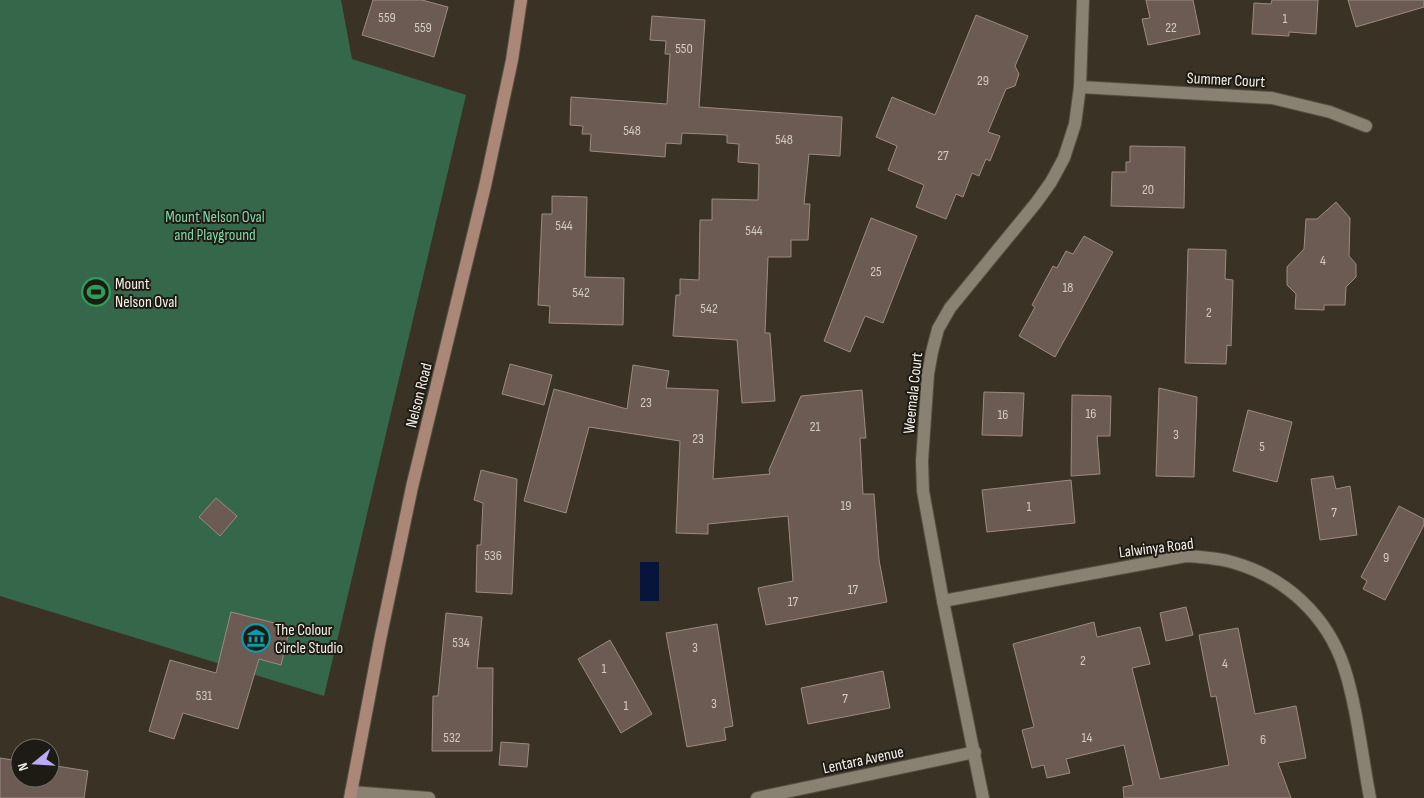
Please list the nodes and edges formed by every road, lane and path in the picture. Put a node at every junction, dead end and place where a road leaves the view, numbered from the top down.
1 (521, 0) edge
2 (1083, 0) edge
3 (1080, 87) junction
4 (1366, 126) dead end
5 (943, 601) junction
6 (975, 752) junction
7 (350, 795) edge
8 (429, 798) edge
9 (757, 798) edge
10 (983, 798) edge
11 (1370, 798) edge

1 - 7 main road, Nelson Road
2 - 3 street, Weemala Court
3 - 4 street, Summer Court
3 - 5 street, Weemala Court
5 - 6 street, Weemala Court
5 - 11 street, Lalwinya Road
6 - 9 street, Lentara Avenue
6 - 10 street, Weemala Court
7 - 8 street

